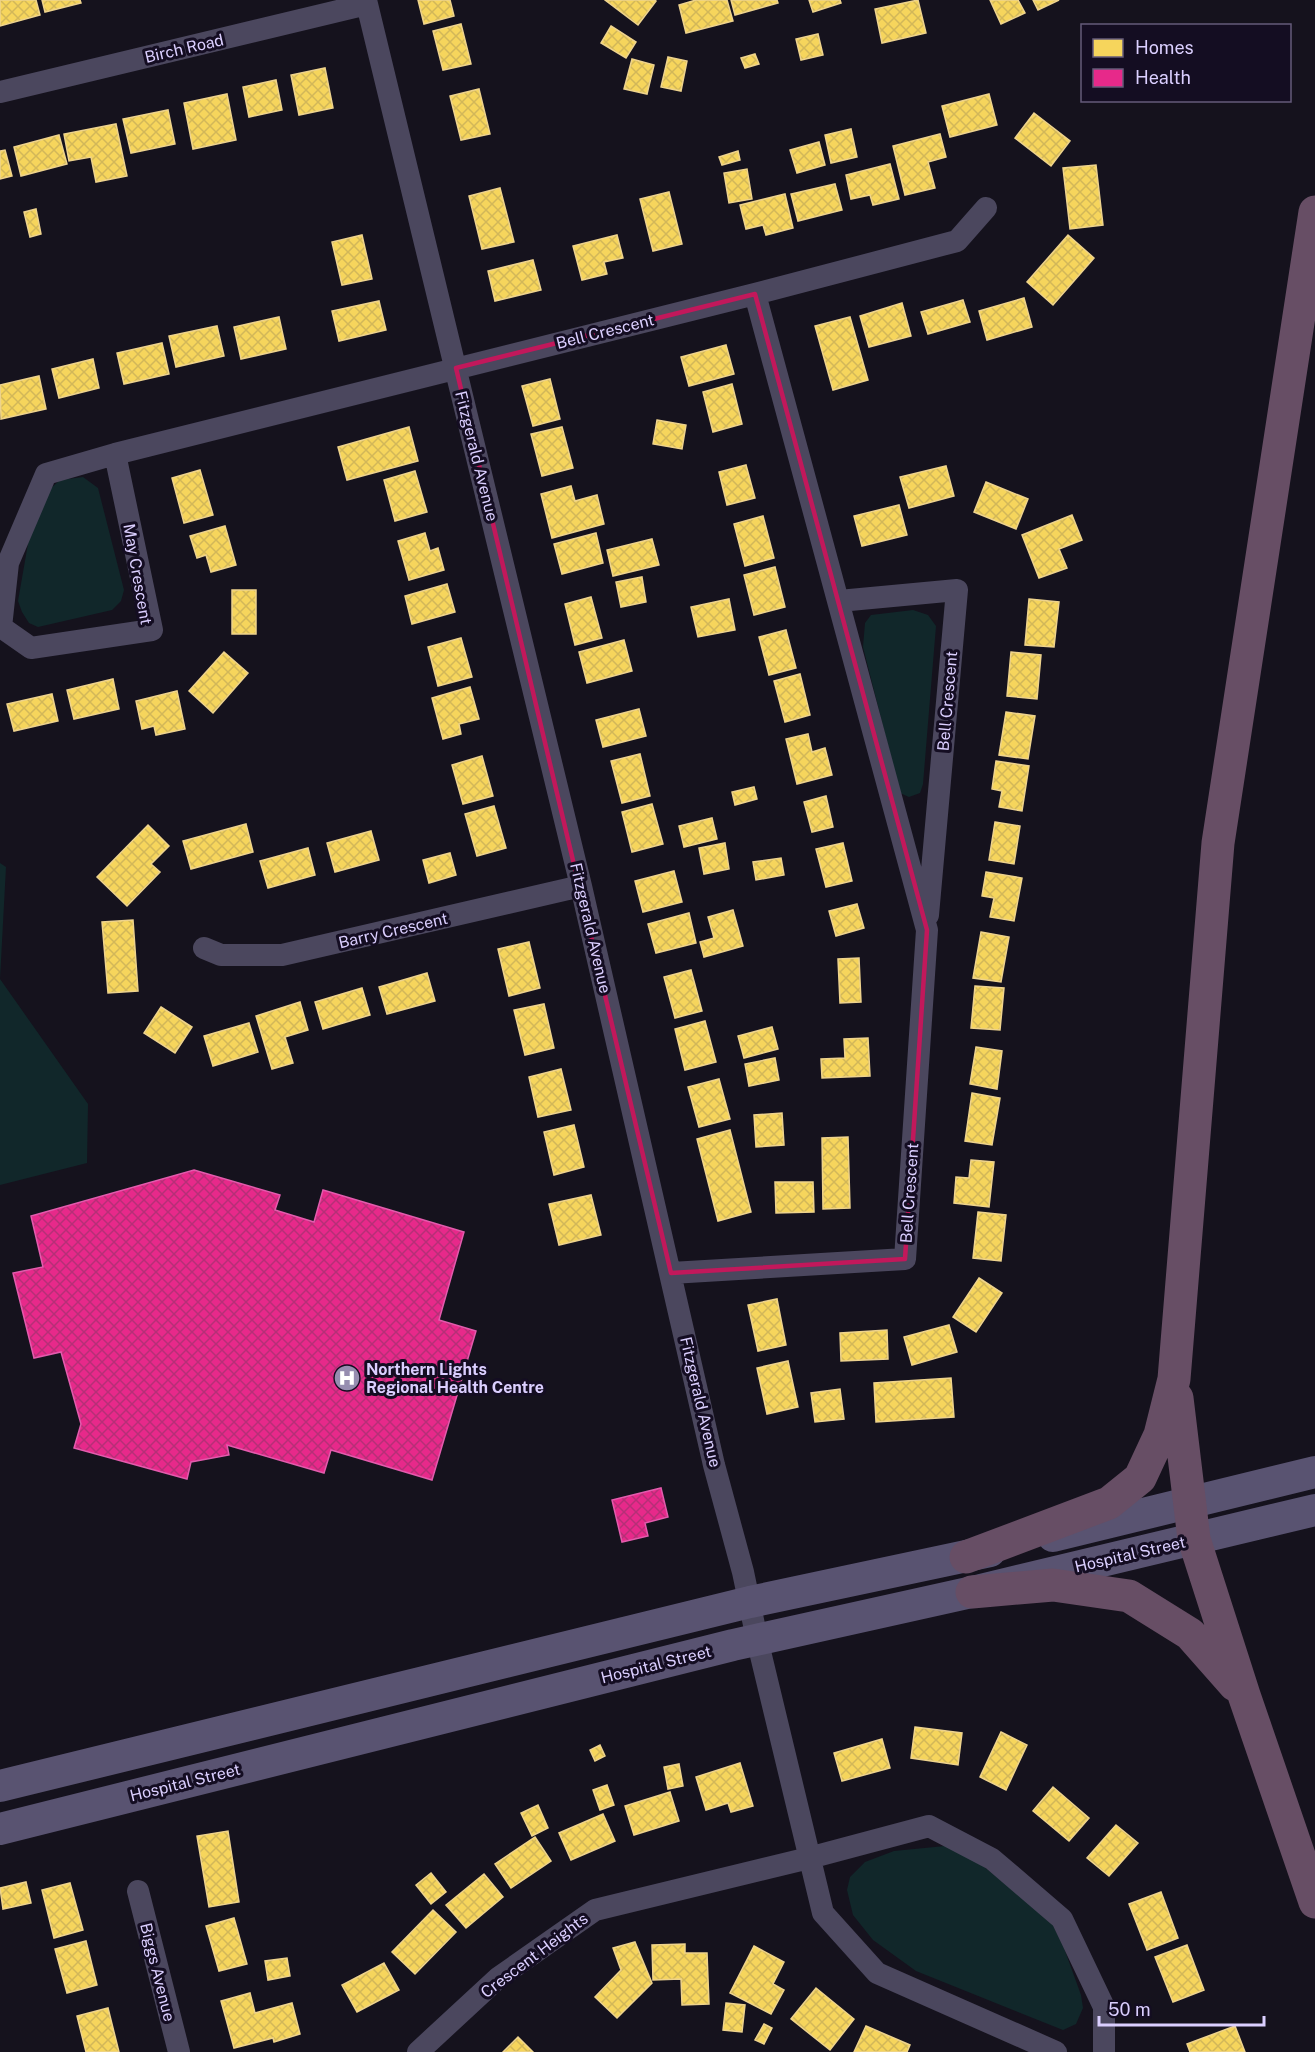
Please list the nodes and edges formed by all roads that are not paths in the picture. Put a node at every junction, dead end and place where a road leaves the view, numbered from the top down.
1 (367, 2) edge
2 (0, 92) edge
3 (986, 208) dead end
4 (1315, 212) edge
5 (755, 294) junction
6 (456, 368) junction
7 (115, 454) junction
8 (839, 602) junction
9 (581, 886) junction
10 (927, 930) junction
11 (204, 948) dead end
12 (671, 1273) junction
13 (1174, 1379) junction
14 (1315, 1472) edge
15 (1190, 1503) junction
16 (1315, 1510) edge
17 (1194, 1539) junction
18 (966, 1557) junction
19 (972, 1592) junction
20 (750, 1602) junction
21 (757, 1639) junction
22 (1244, 1695) junction
23 (0, 1786) edge
24 (0, 1829) edge
25 (809, 1858) junction
26 (138, 1891) dead end
27 (1315, 1902) edge
28 (179, 2052) edge
29 (418, 2052) edge
30 (1056, 2052) edge
31 (1104, 2052) edge

1 - 2 street, Birch Road
1 - 6 street, Fitzgerald Avenue
3 - 5 street, Bell Crescent
4 - 13 highway
5 - 6 street, Bell Crescent
5 - 8 street, Bell Crescent
6 - 7 street, May Crescent
6 - 9 street, Fitzgerald Avenue
7 - 7 street, May Crescent
8 - 10 street, Bell Crescent
8 - 10 street, Bell Crescent
9 - 11 street, Barry Crescent
9 - 12 street, Fitzgerald Avenue
10 - 12 street, Bell Crescent
12 - 20 street, Fitzgerald Avenue
13 - 15 highway
13 - 18 highway
14 - 15 main road
15 - 17 highway
15 - 18 main road
16 - 17 main road, Hospital Street
17 - 19 main road, Hospital Street
17 - 22 highway
18 - 20 main road
19 - 21 main road, Hospital Street
19 - 22 highway
20 - 21 street, Fitzgerald Avenue
20 - 23 main road
21 - 24 main road, Hospital Street
21 - 25 street, Fitzgerald Avenue
22 - 27 highway
25 - 29 street, Crescent Heights
25 - 30 street
25 - 31 street, Crescent Heights
26 - 28 street, Biggs Avenue

